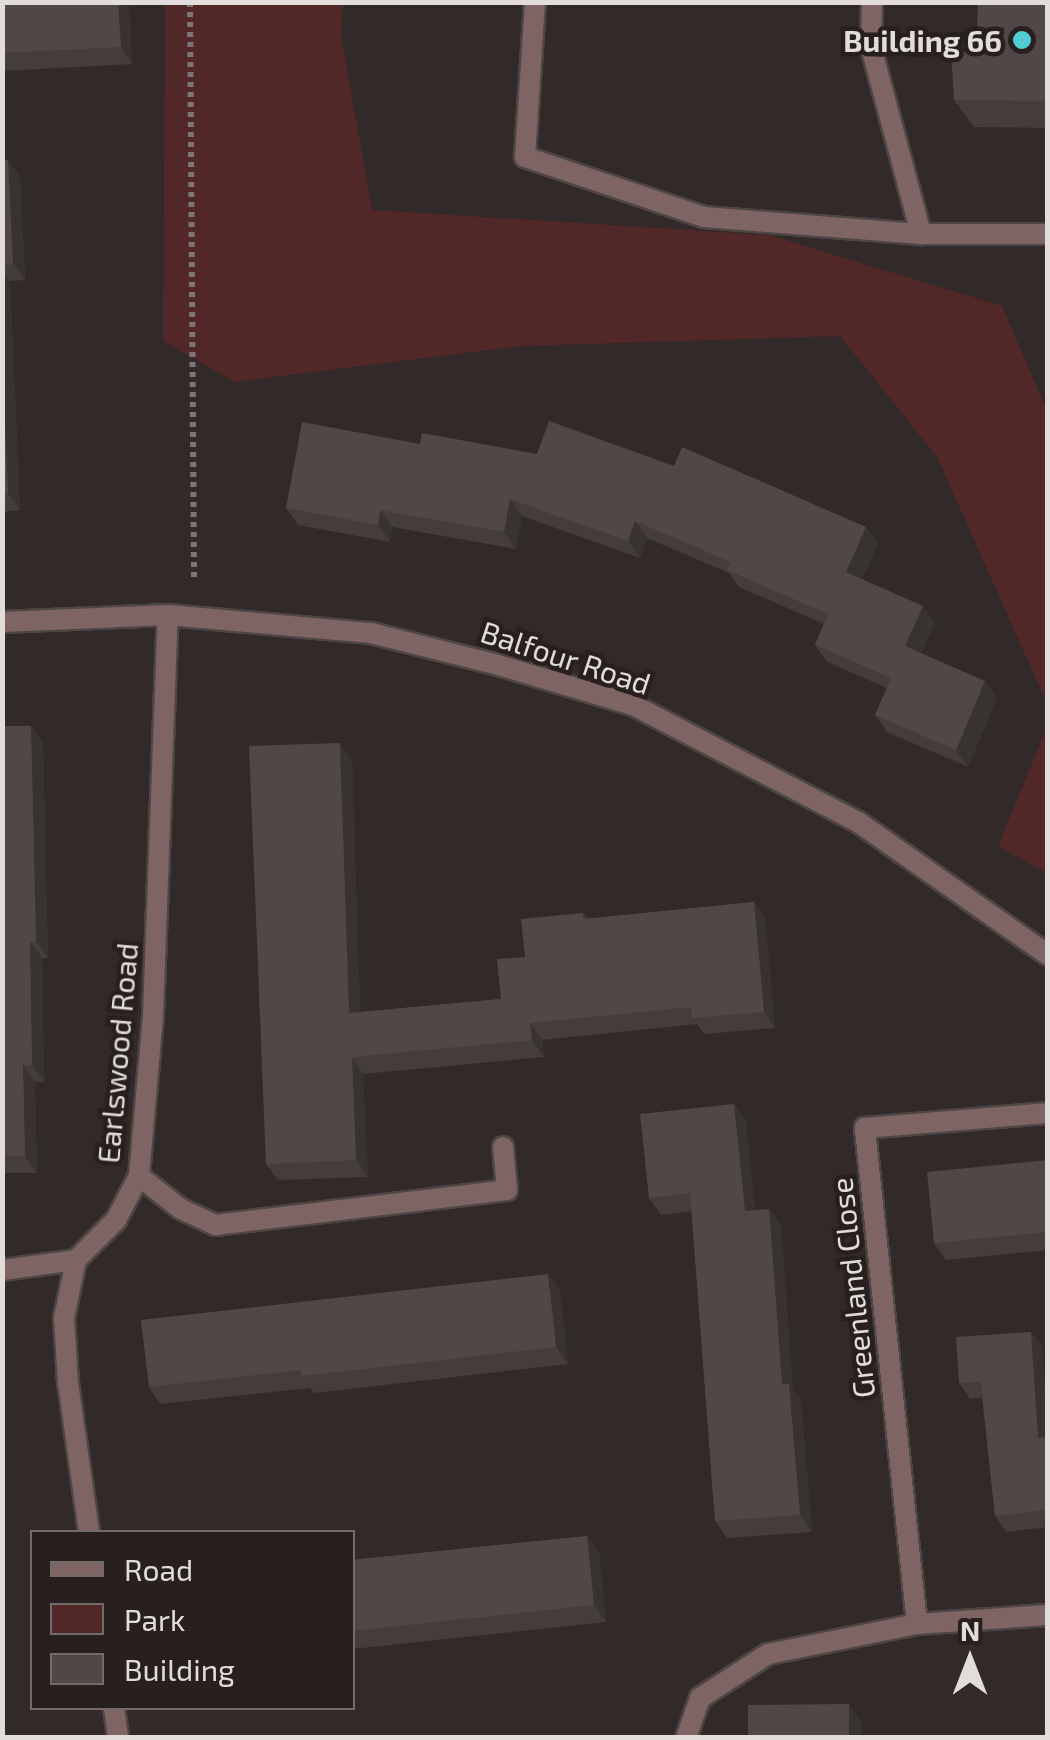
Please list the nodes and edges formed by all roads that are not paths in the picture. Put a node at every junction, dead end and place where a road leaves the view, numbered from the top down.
1 (536, 2) edge
2 (872, 2) edge
3 (921, 234) junction
4 (1048, 234) edge
5 (168, 615) junction
6 (2, 622) edge
7 (1048, 955) edge
8 (1048, 1112) edge
9 (503, 1147) dead end
10 (139, 1176) junction
11 (76, 1260) junction
12 (2, 1270) edge
13 (89, 1530) edge
14 (1048, 1615) edge
15 (917, 1624) junction
16 (114, 1710) edge
17 (118, 1738) edge
18 (686, 1738) edge

1 - 3 street
2 - 3 street
3 - 4 street
5 - 6 street, Balfour Road
5 - 7 street, Balfour Road
5 - 10 street, Earlswood Road
8 - 15 street, Greenland Close
9 - 10 street
10 - 11 street, Earlswood Road
11 - 12 street
11 - 13 street
14 - 15 street
15 - 18 street
16 - 17 street

